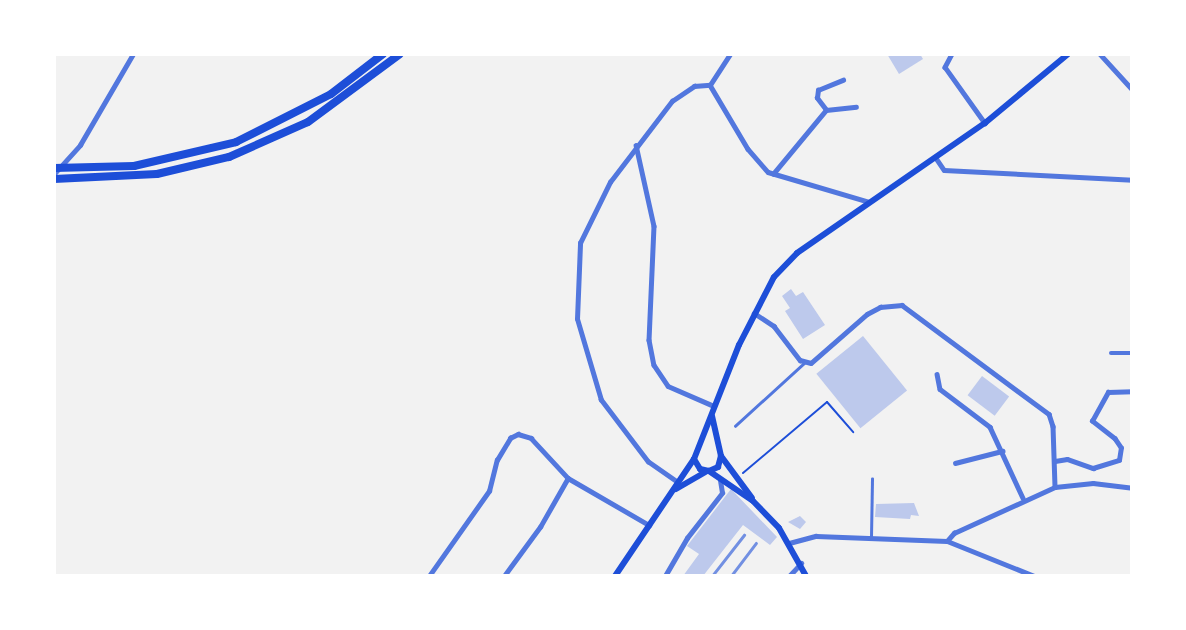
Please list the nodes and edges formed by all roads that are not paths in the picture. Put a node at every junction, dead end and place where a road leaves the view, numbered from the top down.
1 (133, 54) edge
2 (383, 54) edge
3 (400, 54) edge
4 (730, 54) edge
5 (952, 54) edge
6 (1068, 54) edge
7 (1100, 54) edge
8 (843, 80) dead end
9 (710, 85) junction
10 (1132, 89) edge
11 (856, 107) dead end
12 (826, 110) junction
13 (985, 122) junction
14 (636, 145) junction
15 (936, 158) junction
16 (54, 168) edge
17 (773, 174) junction
18 (54, 177) edge
19 (1132, 180) edge
20 (869, 202) junction
21 (754, 313) junction
22 (1111, 353) dead end
23 (1132, 354) edge
24 (805, 362) junction
25 (937, 374) dead end
26 (1132, 391) edge
27 (713, 410) junction
28 (735, 426) dead end
29 (698, 449) junction
30 (719, 452) junction
31 (1002, 452) junction
32 (694, 459) junction
33 (1055, 461) junction
34 (955, 463) dead end
35 (708, 471) junction
36 (718, 475) junction
37 (568, 478) junction
38 (872, 479) dead end
39 (677, 482) junction
40 (1055, 487) junction
41 (1132, 488) edge
42 (674, 491) junction
43 (1023, 498) junction
44 (753, 501) junction
45 (649, 525) junction
46 (871, 537) junction
47 (947, 541) junction
48 (789, 543) junction
49 (801, 563) junction
50 (429, 576) edge
51 (504, 576) edge
52 (615, 576) edge
53 (665, 576) edge
54 (789, 576) edge
55 (806, 576) edge
56 (1034, 576) edge

1 - 18 street
2 - 16 highway
3 - 18 highway
4 - 9 street
5 - 13 street
6 - 13 main road
7 - 10 street
8 - 12 street
9 - 14 street
9 - 17 street
11 - 12 street
12 - 17 street
13 - 15 main road
14 - 27 street
14 - 39 street
15 - 19 street
15 - 20 main road
17 - 20 street
20 - 21 main road
21 - 24 street
21 - 27 main road
22 - 23 street
24 - 28 lane
24 - 33 street
25 - 31 street
26 - 33 street
27 - 29 main road
27 - 30 main road
29 - 30 main road
29 - 32 main road
30 - 35 main road
30 - 44 main road
31 - 34 street
31 - 43 street
32 - 35 main road
32 - 39 main road
33 - 40 street
35 - 36 main road
35 - 42 main road
36 - 44 main road
36 - 53 street
37 - 45 street
37 - 50 street
37 - 51 street
38 - 46 lane
39 - 42 main road
40 - 41 street
40 - 43 street
42 - 45 main road
43 - 47 street
44 - 48 main road
45 - 52 main road
46 - 47 street
46 - 48 street
47 - 56 street
48 - 49 main road
49 - 54 street
49 - 55 main road

